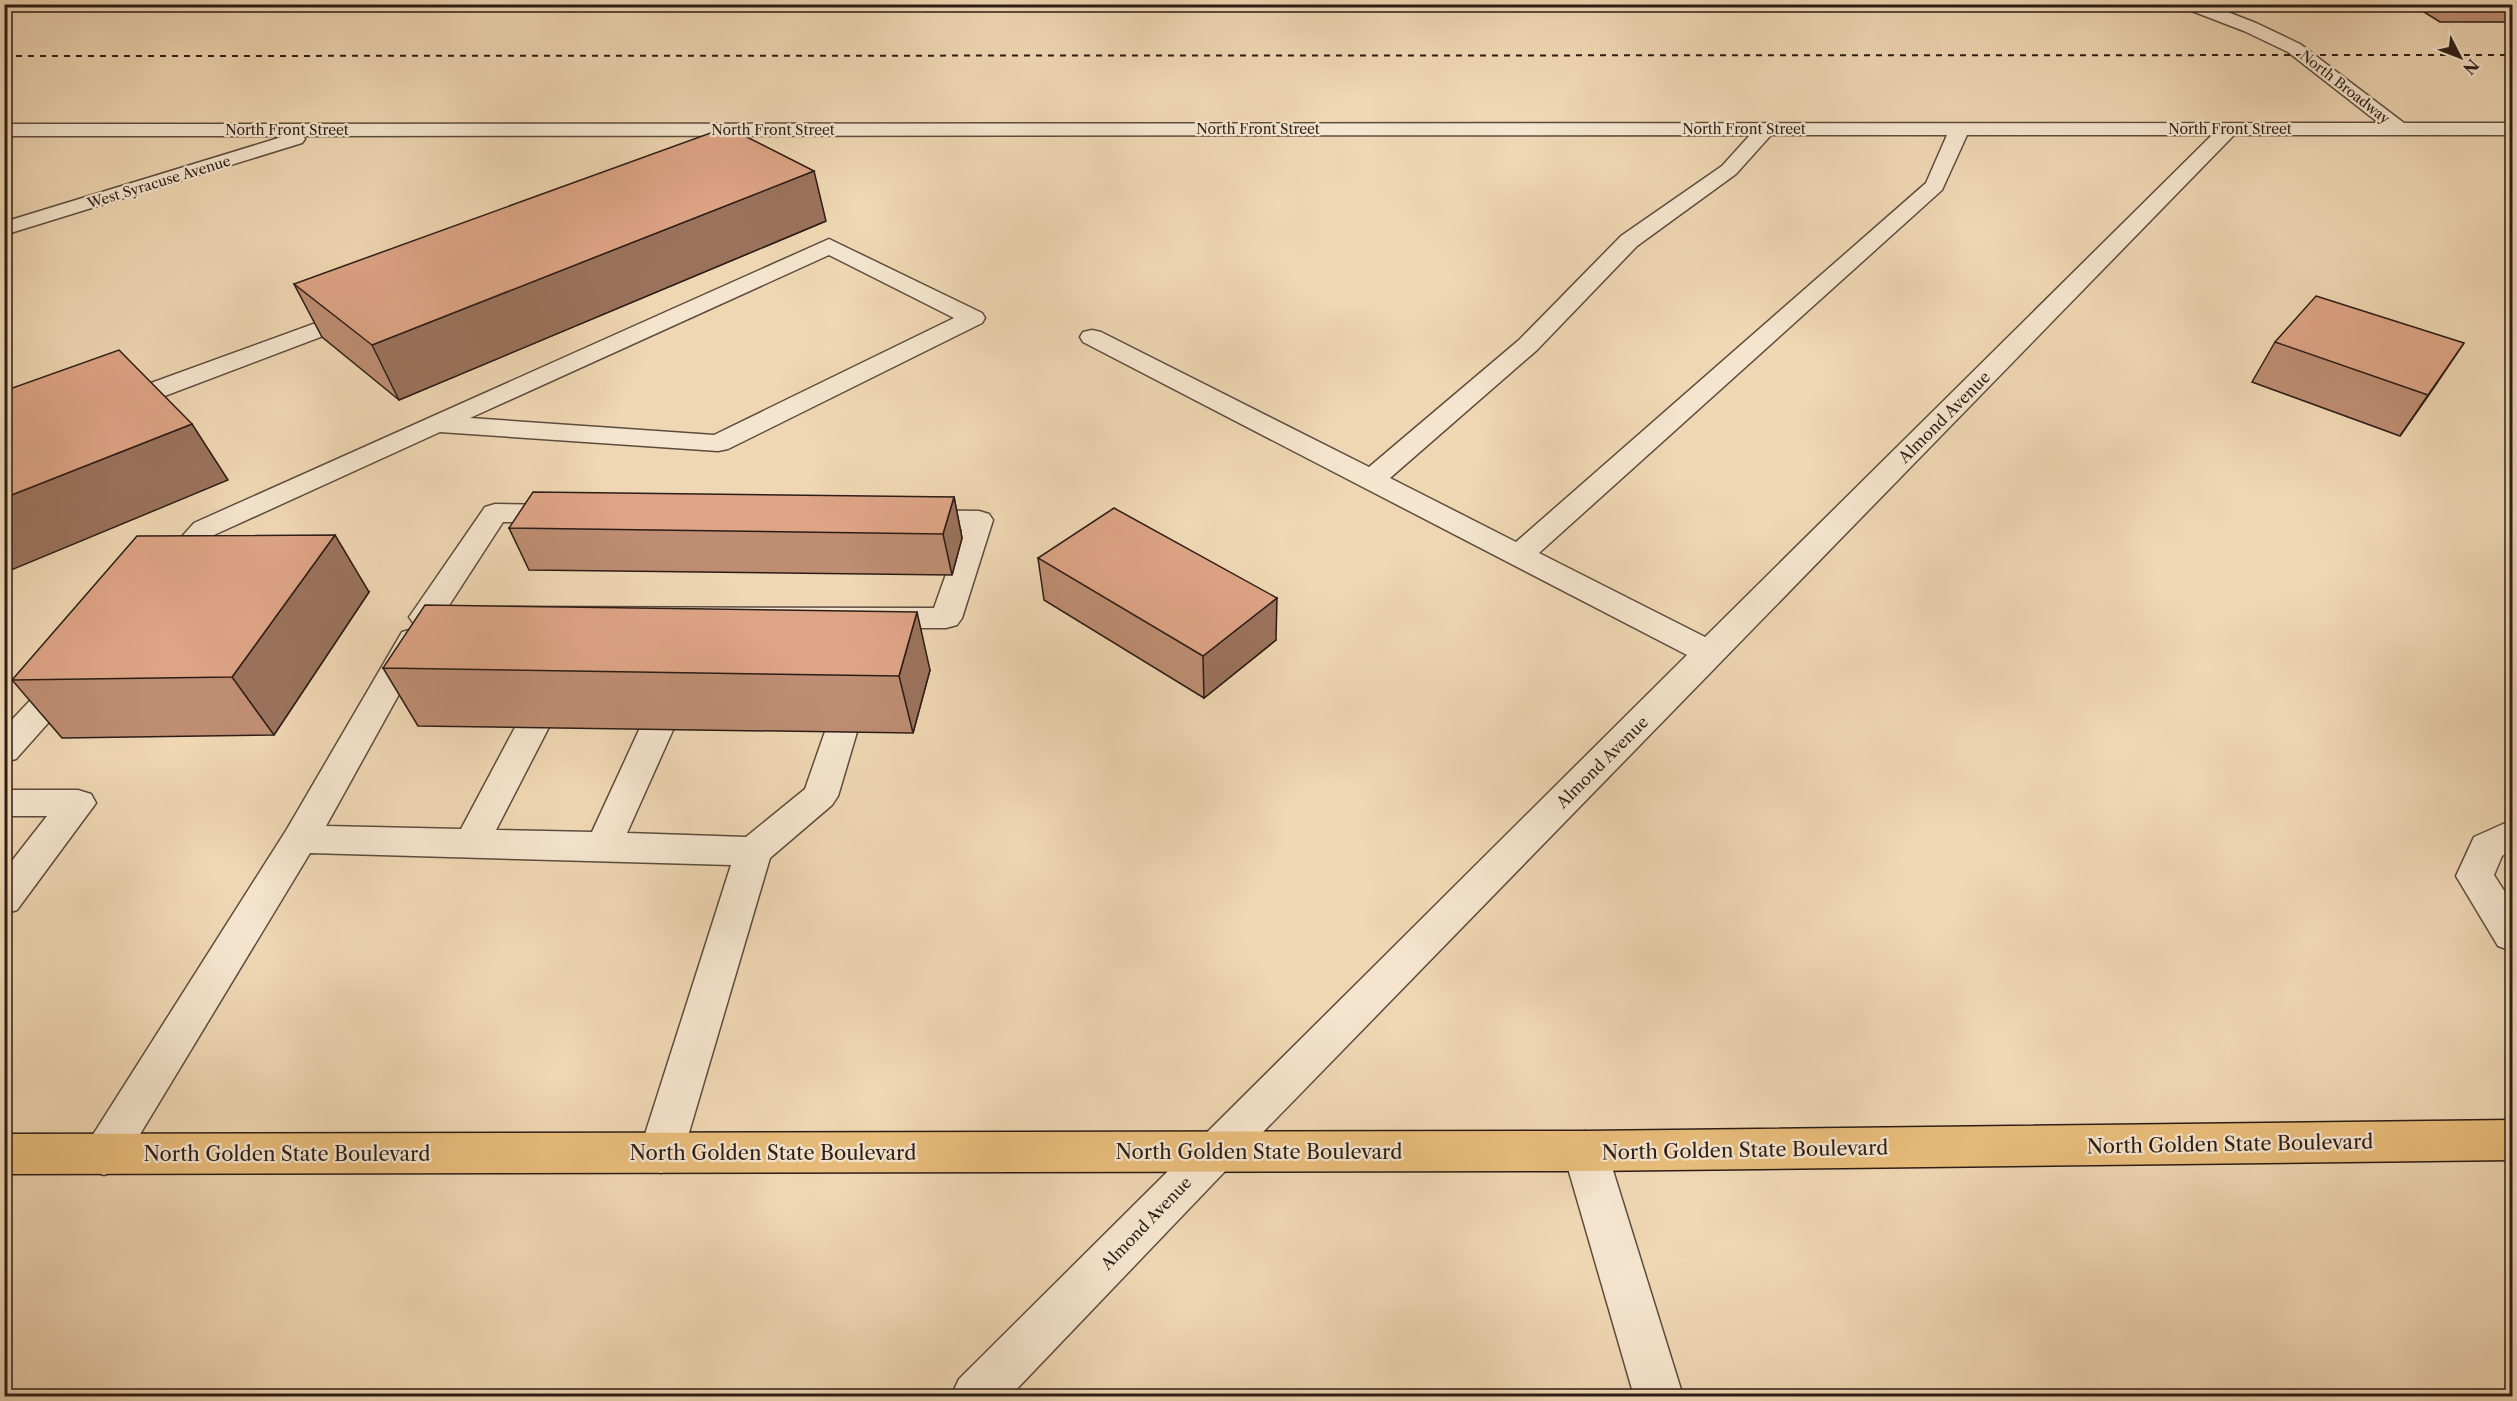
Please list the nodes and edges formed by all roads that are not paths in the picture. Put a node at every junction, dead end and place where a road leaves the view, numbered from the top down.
1 (2190, 4) edge
2 (837, 129) junction
3 (1766, 129) junction
4 (1960, 129) junction
5 (2229, 129) junction
6 (2399, 129) junction
7 (2512, 129) edge
8 (4, 130) edge
9 (313, 130) junction
10 (783, 151) dead end
11 (4, 229) edge
12 (376, 308) edge
13 (1092, 337) dead end
14 (92, 414) edge
15 (437, 424) junction
16 (1371, 480) junction
17 (1519, 555) junction
18 (148, 591) edge
19 (425, 617) junction
20 (593, 617) junction
21 (703, 618) junction
22 (876, 618) junction
23 (577, 645) edge
24 (691, 647) edge
25 (866, 648) edge
26 (1710, 653) junction
27 (84, 662) edge
28 (532, 727) dead end
29 (656, 730) dead end
30 (840, 732) dead end
31 (4, 750) edge
32 (4, 803) edge
33 (2512, 834) edge
34 (300, 839) junction
35 (471, 844) junction
36 (603, 847) junction
37 (754, 851) junction
38 (4, 899) edge
39 (2512, 934) edge
40 (2512, 1140) edge
41 (1585, 1151) junction
42 (1215, 1152) junction
43 (661, 1153) junction
44 (4, 1155) edge
45 (104, 1155) junction
46 (976, 1396) edge
47 (1659, 1396) edge

1 - 6 street, North Broadway
2 - 3 street, North Front Street
2 - 9 street, North Front Street
2 - 10 street
3 - 4 street, North Front Street
3 - 16 street
4 - 5 street, North Front Street
4 - 17 street
5 - 6 street, North Front Street
5 - 26 street, Almond Avenue
6 - 7 street, North Front Street
8 - 9 street, North Front Street
9 - 11 street, West Syracuse Avenue
12 - 14 street
13 - 16 street
15 - 15 street
15 - 18 street
16 - 17 street
17 - 26 street
19 - 20 street
19 - 22 street
19 - 34 street
20 - 21 street
20 - 23 street
21 - 22 street
21 - 24 street
22 - 25 street
26 - 42 street, Almond Avenue
27 - 31 street
28 - 35 street
29 - 36 street
30 - 37 street
32 - 38 street
33 - 39 street
34 - 35 street
34 - 45 street
35 - 36 street
36 - 37 street
37 - 43 street
40 - 41 main road, North Golden State Boulevard
41 - 42 main road, North Golden State Boulevard
41 - 47 street
42 - 43 main road, North Golden State Boulevard
42 - 46 street, Almond Avenue
43 - 45 main road, North Golden State Boulevard
44 - 45 main road, North Golden State Boulevard

